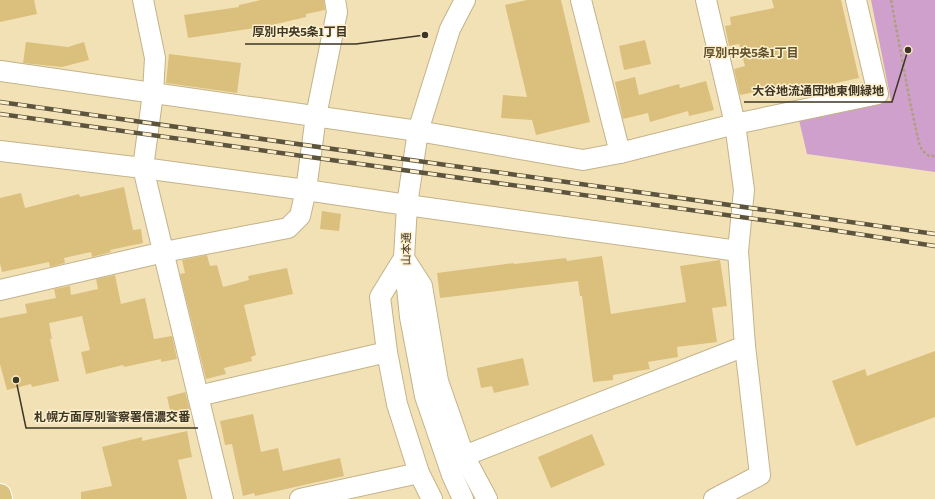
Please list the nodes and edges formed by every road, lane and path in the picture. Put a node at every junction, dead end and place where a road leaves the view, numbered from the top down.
1 (143, 0) edge
2 (334, 0) edge
3 (465, 0) edge
4 (581, 0) edge
5 (706, 0) edge
6 (856, 0) edge
7 (891, 0) edge
8 (0, 71) edge
9 (153, 93) junction
10 (316, 116) junction
11 (736, 124) junction
12 (418, 131) junction
13 (0, 151) edge
14 (620, 153) junction
15 (935, 156) edge
16 (143, 168) junction
17 (306, 190) junction
18 (407, 205) junction
19 (738, 251) junction
20 (164, 252) junction
21 (404, 258) junction
22 (0, 290) edge
23 (745, 346) junction
24 (387, 352) junction
25 (198, 396) junction
26 (464, 456) junction
27 (419, 473) junction
28 (0, 495) edge
29 (1, 499) edge
30 (223, 499) edge
31 (300, 499) edge
32 (432, 499) edge
33 (463, 499) edge
34 (487, 499) edge
35 (714, 499) edge

1 - 9 street
2 - 10 street
3 - 12 street, 山本通
4 - 14 street
5 - 11 street
6 - 11 street
7 - 15 path
8 - 9 street
9 - 10 street
9 - 16 street
10 - 12 street
10 - 17 street
11 - 14 street
11 - 19 street
12 - 14 street
12 - 18 street, 山本通
13 - 16 street
16 - 17 street
16 - 20 street
17 - 18 street
17 - 20 street
18 - 19 street
18 - 21 street, 山本通
19 - 23 street
20 - 22 street
20 - 25 street
21 - 24 street
21 - 26 street
21 - 33 street, 山本通
23 - 26 street
23 - 35 street
24 - 25 street
24 - 27 street
25 - 30 street
26 - 34 street
27 - 31 street
27 - 32 street
28 - 29 main road

